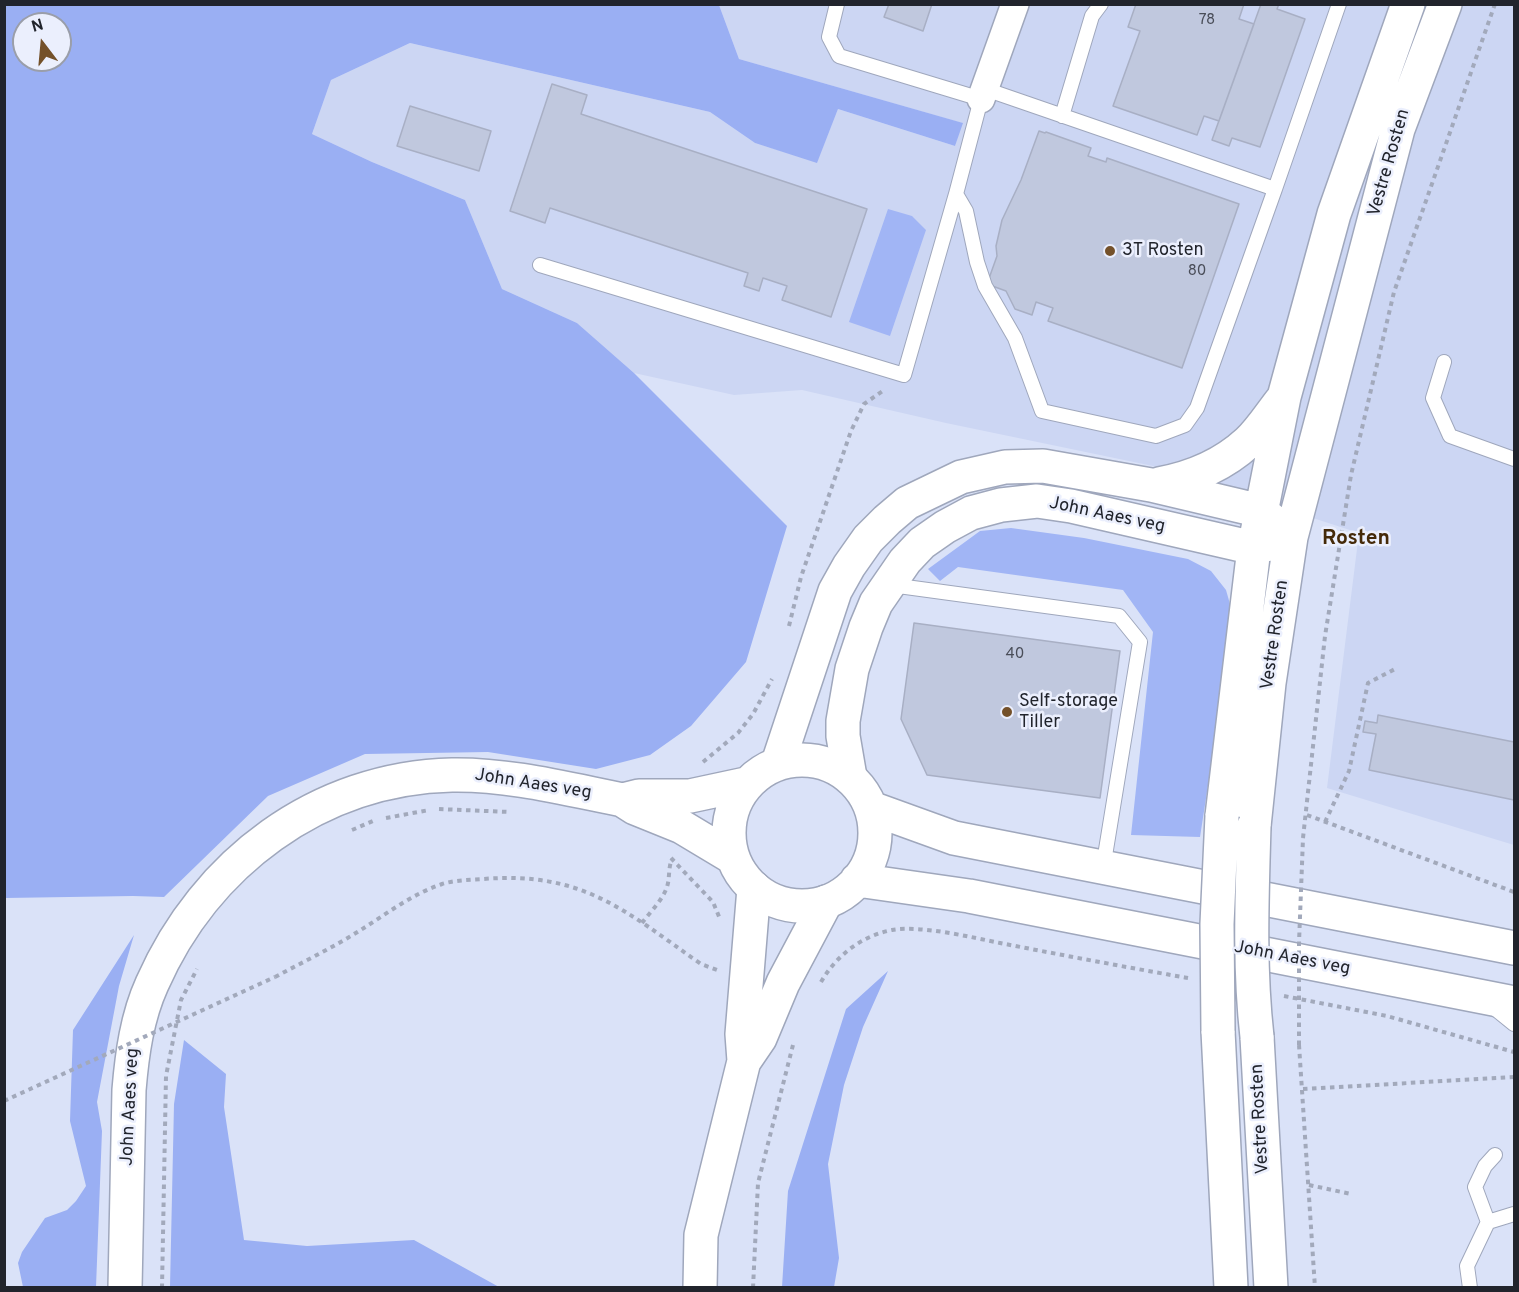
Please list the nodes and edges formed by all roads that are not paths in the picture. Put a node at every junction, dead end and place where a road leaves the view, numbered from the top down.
1 (837, 4) edge
2 (1015, 4) edge
3 (1101, 4) edge
4 (1339, 4) edge
5 (1408, 4) edge
6 (1445, 4) edge
7 (983, 94) junction
8 (1062, 116) junction
9 (1275, 189) junction
10 (956, 194) junction
11 (540, 265) dead end
12 (1444, 362) dead end
13 (1284, 397) junction
14 (1515, 459) edge
15 (1151, 485) junction
16 (1262, 511) junction
17 (1291, 537) junction
18 (1254, 548) junction
19 (889, 584) junction
20 (778, 763) junction
21 (850, 777) junction
22 (746, 784) junction
23 (623, 800) junction
24 (871, 808) junction
25 (732, 857) junction
26 (1103, 868) junction
27 (857, 880) junction
28 (754, 888) junction
29 (826, 902) junction
30 (1515, 933) edge
31 (1472, 940) junction
32 (1515, 948) edge
33 (1476, 995) junction
34 (1515, 1003) edge
35 (1515, 1024) edge
36 (744, 1061) junction
37 (1495, 1155) dead end
38 (1515, 1214) edge
39 (1488, 1222) junction
40 (125, 1287) edge
41 (700, 1287) edge
42 (1231, 1287) edge
43 (1271, 1287) edge
44 (1470, 1287) edge

1 - 7 lane
2 - 7 street
3 - 8 lane
4 - 9 lane
5 - 13 street, Vestre Rosten
6 - 17 street, Vestre Rosten
7 - 8 lane
7 - 10 lane
8 - 9 lane
9 - 10 lane
10 - 11 lane
12 - 14 lane
13 - 15 street, John Aaes veg
13 - 16 street, Vestre Rosten
15 - 16 street, John Aaes veg
15 - 20 street, John Aaes veg
16 - 17 street, John Aaes veg
16 - 18 street, Vestre Rosten
17 - 18 street, John Aaes veg
17 - 43 street, Vestre Rosten, bridge
18 - 19 street, John Aaes veg
18 - 42 street, Vestre Rosten, bridge
19 - 21 street, John Aaes veg
19 - 26 lane
20 - 21 street
20 - 22 street
21 - 24 street
22 - 23 street, John Aaes veg
22 - 25 street
23 - 25 street, John Aaes veg
23 - 40 street, John Aaes veg
24 - 26 street
24 - 27 street
25 - 28 street
26 - 31 street
27 - 29 street
27 - 33 street, John Aaes veg
28 - 29 street
28 - 36 street
29 - 36 street
30 - 31 lane
31 - 32 street
33 - 34 street, John Aaes veg
33 - 35 lane
36 - 41 street
37 - 39 lane
38 - 39 lane
39 - 44 lane

